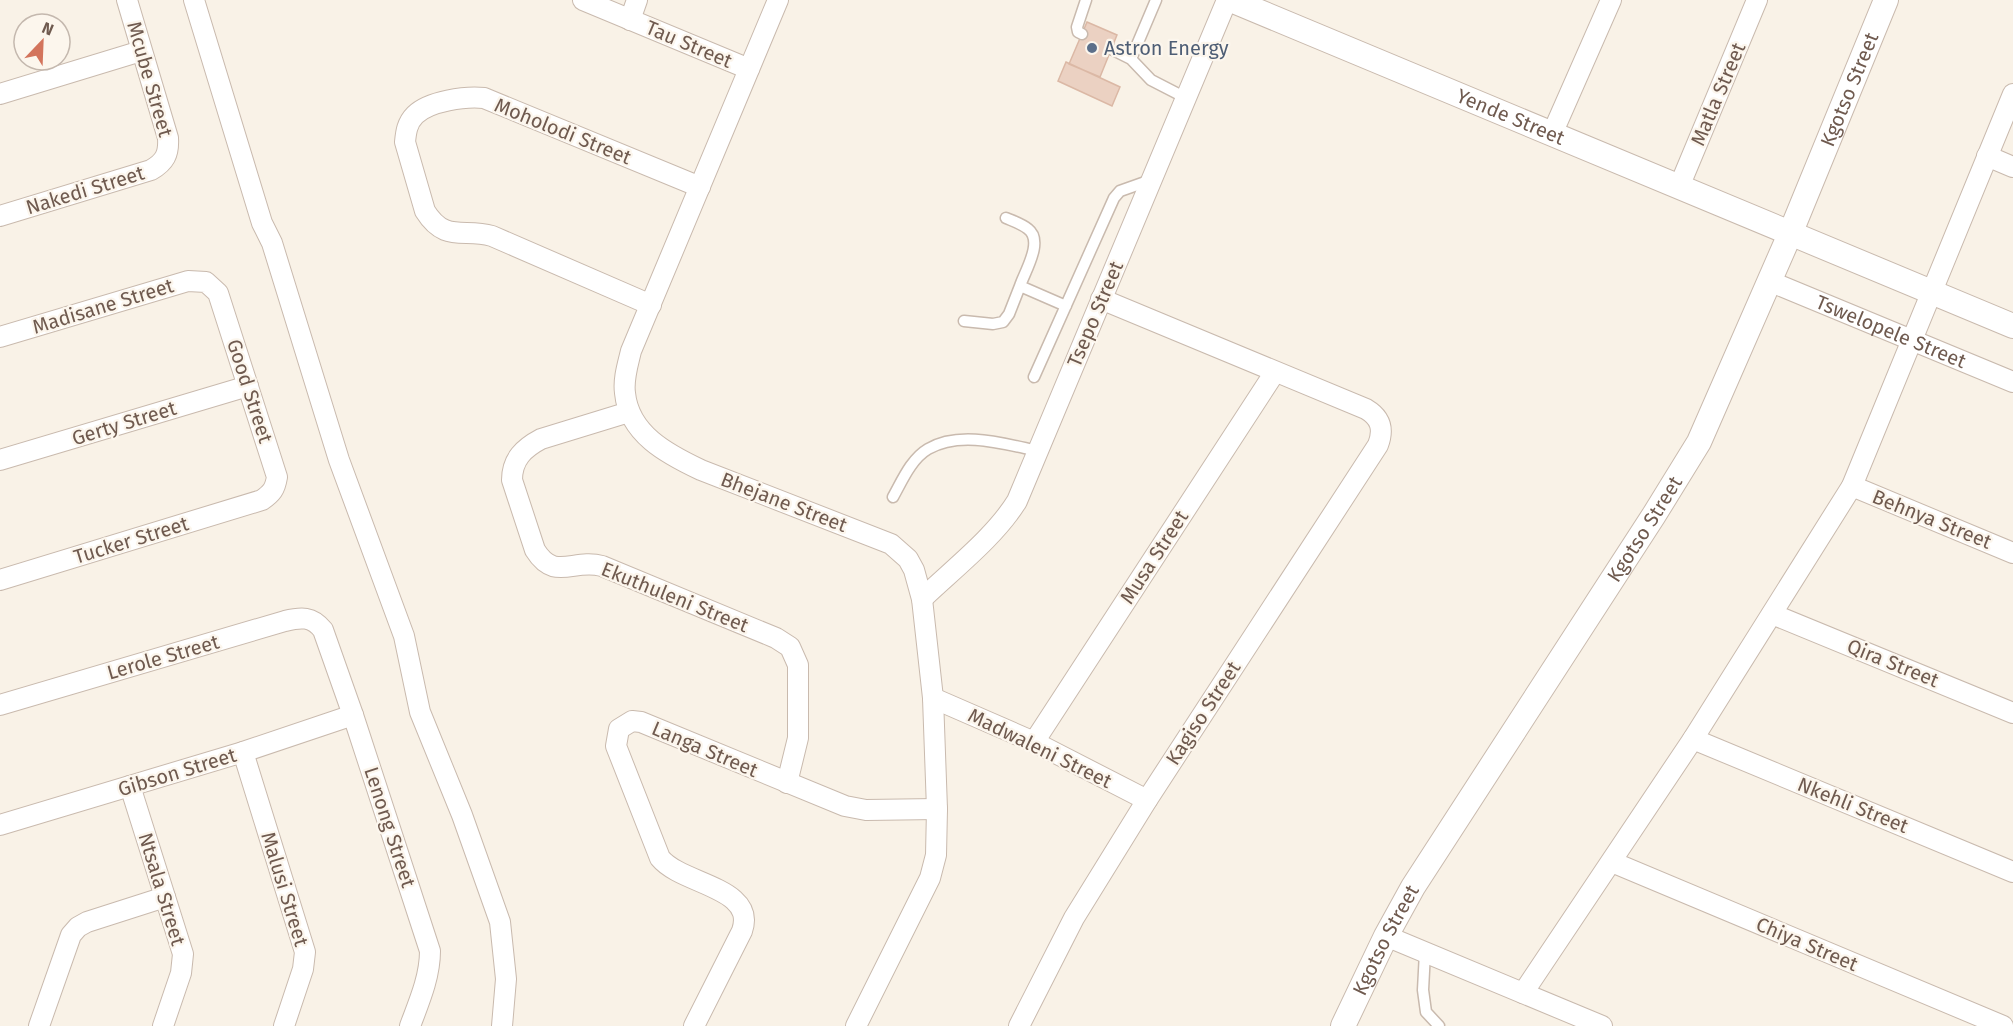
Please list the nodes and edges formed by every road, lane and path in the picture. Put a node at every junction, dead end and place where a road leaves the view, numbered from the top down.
1 (127, 0) edge
2 (194, 0) edge
3 (583, 0) edge
4 (637, 0) edge
5 (778, 0) edge
6 (1086, 0) edge
7 (1156, 0) edge
8 (1229, 0) edge
9 (1610, 0) edge
10 (1757, 0) edge
11 (1886, 0) edge
12 (630, 20) junction
13 (1082, 34) dead end
14 (1111, 49) dead end
15 (141, 51) junction
16 (1131, 59) junction
17 (749, 69) junction
18 (0, 94) edge
19 (2013, 94) edge
20 (1186, 98) junction
21 (1552, 134) junction
22 (2005, 135) edge
23 (1987, 156) junction
24 (166, 158) joint
25 (2013, 167) edge
26 (1151, 180) junction
27 (700, 187) junction
28 (1679, 187) junction
29 (0, 216) edge
30 (1006, 218) dead end
31 (1790, 234) junction
32 (1769, 281) junction
33 (206, 282) joint
34 (1020, 286) junction
35 (1932, 292) junction
36 (1101, 299) junction
37 (651, 305) junction
38 (1066, 306) junction
39 (964, 321) dead end
40 (2013, 326) edge
41 (0, 337) edge
42 (1912, 341) junction
43 (1275, 372) junction
44 (1034, 377) dead end
45 (2013, 382) edge
46 (248, 386) junction
47 (628, 412) junction
48 (1038, 451) junction
49 (0, 460) edge
50 (1852, 486) junction
51 (893, 497) dead end
52 (262, 500) joint
53 (2013, 553) edge
54 (0, 580) edge
55 (922, 599) junction
56 (1772, 614) junction
57 (323, 630) joint
58 (933, 698) junction
59 (0, 705) edge
60 (2013, 713) edge
61 (353, 715) junction
62 (1693, 739) junction
63 (1034, 742) junction
64 (243, 752) junction
65 (787, 783) junction
66 (130, 786) junction
67 (1147, 800) junction
68 (937, 809) junction
69 (0, 825) edge
70 (1612, 862) junction
71 (2013, 872) edge
72 (165, 897) junction
73 (1386, 936) junction
74 (1425, 952) junction
75 (1523, 993) junction
76 (39, 1026) edge
77 (163, 1026) edge
78 (284, 1026) edge
79 (410, 1026) edge
80 (502, 1026) edge
81 (694, 1026) edge
82 (856, 1026) edge
83 (1019, 1026) edge
84 (1343, 1026) edge
85 (1439, 1026) edge
86 (1602, 1026) edge
87 (2003, 1026) edge

1 - 15 street, Mcube Street
2 - 80 street
3 - 12 street, Tau Street
4 - 12 street, Tau Street
5 - 17 street
6 - 13 lane
7 - 16 lane
8 - 20 street, Tsepo Street
8 - 21 street, Yende Street
9 - 21 street
10 - 28 street, Matla Street
11 - 31 street, Kgotso Street
12 - 17 street, Tau Street
14 - 16 lane
15 - 18 street
15 - 24 street, Mcube Street
16 - 20 lane
17 - 27 street
19 - 22 street
20 - 26 street, Tsepo Street
21 - 28 street, Yende Street
22 - 23 street
23 - 25 street
23 - 35 street
24 - 29 street, Nakedi Street
26 - 36 street, Tsepo Street
26 - 38 lane
27 - 37 street
27 - 37 street, Moholodi Street
28 - 31 street, Yende Street
30 - 34 lane
31 - 32 street, Kgotso Street
31 - 35 street
32 - 42 street, Tswelopele Street
32 - 73 street, Kgotso Street
33 - 41 street, Madisane Street
33 - 46 street, Good Street
34 - 38 lane
34 - 39 lane
35 - 40 street
35 - 42 street
36 - 43 street
36 - 48 street, Tsepo Street
37 - 47 street
38 - 44 lane
42 - 45 street, Tswelopele Street
42 - 50 street
43 - 63 street, Musa Street
43 - 67 street, Kagiso Street
46 - 49 street, Gerty Street
46 - 52 street, Good Street
47 - 55 street, Bhejane Street
47 - 65 street, Ekuthuleni Street
48 - 51 lane
48 - 55 street, Tsepo Street
50 - 53 street, Behnya Street
50 - 56 street
52 - 54 street, Tucker Street
55 - 58 street, Bhejane Street
56 - 60 street, Qira Street
56 - 62 street
57 - 59 street, Lerole Street
57 - 61 street, Lenong Street
58 - 63 street, Madwaleni Street
58 - 68 street, Bhejane Street
61 - 64 street, Gibson Street
61 - 79 street, Lenong Street
62 - 70 street
62 - 71 street, Nkehli Street
63 - 67 street, Madwaleni Street
64 - 66 street, Gibson Street
64 - 78 street, Malusi Street
65 - 68 street, Langa Street
65 - 81 street, Langa Street
66 - 69 street, Gibson Street
66 - 72 street, Ntsala Street
67 - 83 street, Kagiso Street
68 - 82 street, Bhejane Street
70 - 75 street
70 - 87 street, Chiya Street
72 - 76 street
72 - 77 street, Ntsala Street
73 - 74 street
73 - 84 street, Kgotso Street
74 - 75 street
74 - 85 lane
75 - 86 street

